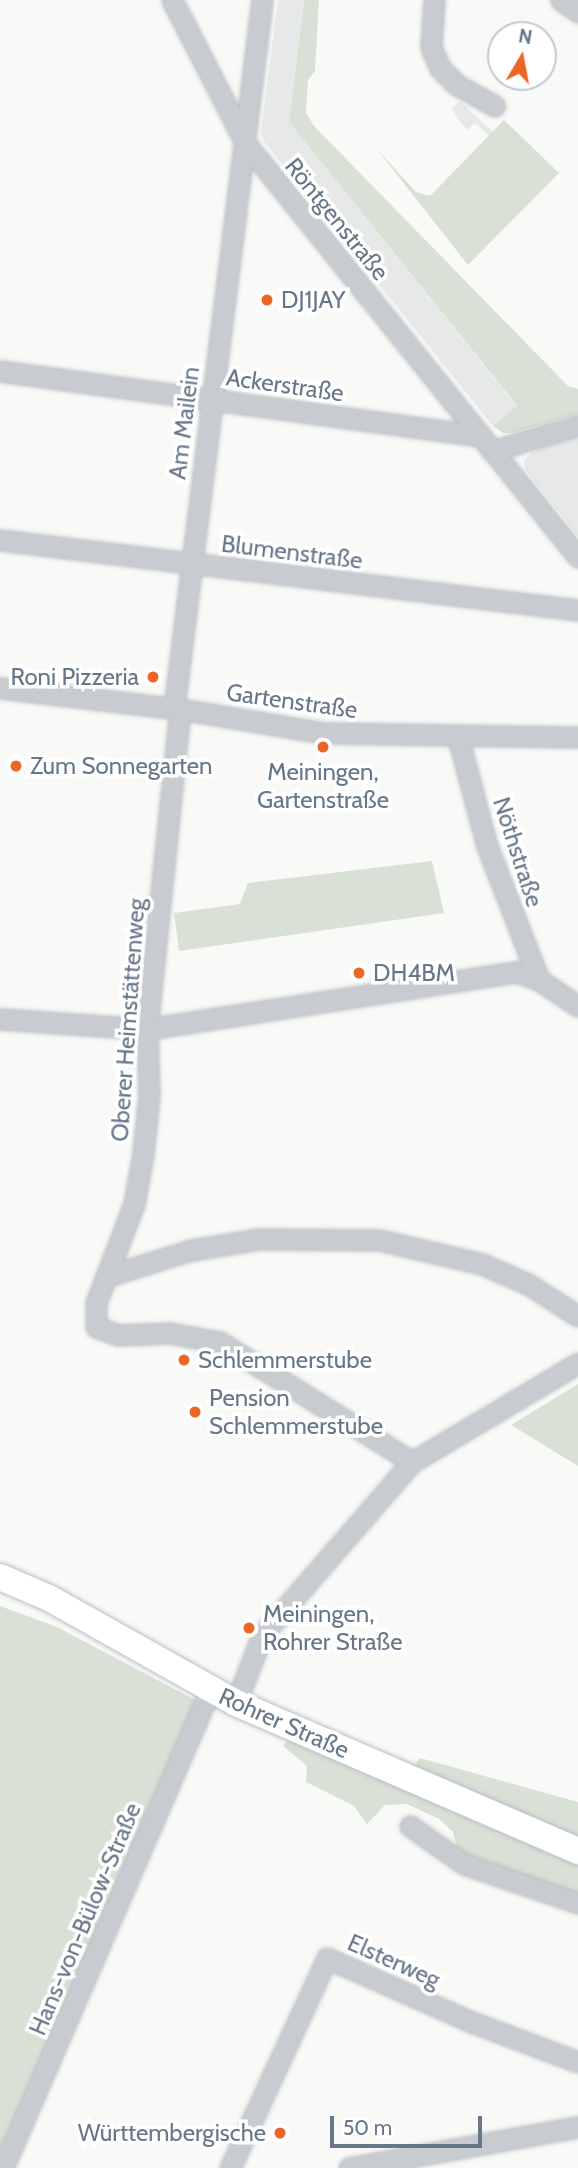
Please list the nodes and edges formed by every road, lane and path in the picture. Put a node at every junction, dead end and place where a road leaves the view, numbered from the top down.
1 (172, 0) edge
2 (262, 0) edge
3 (433, 0) edge
4 (561, 0) edge
5 (578, 12) edge
6 (495, 106) dead end
7 (246, 144) junction
8 (0, 371) edge
9 (211, 400) junction
10 (578, 425) edge
11 (486, 443) junction
12 (0, 540) edge
13 (578, 557) edge
14 (192, 565) junction
15 (578, 610) edge
16 (0, 688) edge
17 (177, 708) junction
18 (458, 737) junction
19 (578, 737) edge
20 (539, 980) junction
21 (578, 1006) edge
22 (0, 1019) edge
23 (147, 1030) junction
24 (108, 1276) junction
25 (578, 1316) edge
26 (578, 1363) edge
27 (412, 1462) junction
28 (0, 1577) edge
29 (211, 1690) junction
30 (236, 1703) junction
31 (410, 1826) dead end
32 (578, 1851) edge
33 (578, 1903) edge
34 (578, 2062) edge
35 (578, 2127) edge
36 (3, 2168) edge
37 (230, 2168) edge
38 (349, 2168) edge

1 - 7 street, Röntgenstraße
2 - 7 street, Am Mailein
3 - 6 street
4 - 5 street
7 - 9 street, Am Mailein
7 - 11 street, Röntgenstraße
8 - 9 street, Ackerstraße
9 - 11 street, Ackerstraße
9 - 14 street, Am Mailein
10 - 11 street
11 - 13 street, Röntgenstraße
12 - 14 street, Blumenstraße
14 - 15 street, Blumenstraße
14 - 17 street, Am Mailein
16 - 17 street, Gartenstraße
17 - 18 street, Gartenstraße
17 - 23 street, Oberer Heimstättenweg
18 - 19 street, Gartenstraße
18 - 20 street, Nöthstraße
20 - 21 street
20 - 23 street
22 - 23 street
23 - 24 street, Oberer Heimstättenweg
24 - 25 street
24 - 27 street, Oberer Heimstättenweg
26 - 27 street
27 - 30 street
28 - 29 main road, Rohrer Straße
29 - 30 main road, Rohrer Straße
29 - 36 street, Hans-von-Bülow-Straße
30 - 32 main road, Rohrer Straße
31 - 33 street
34 - 37 street, Elsterweg
35 - 38 street

